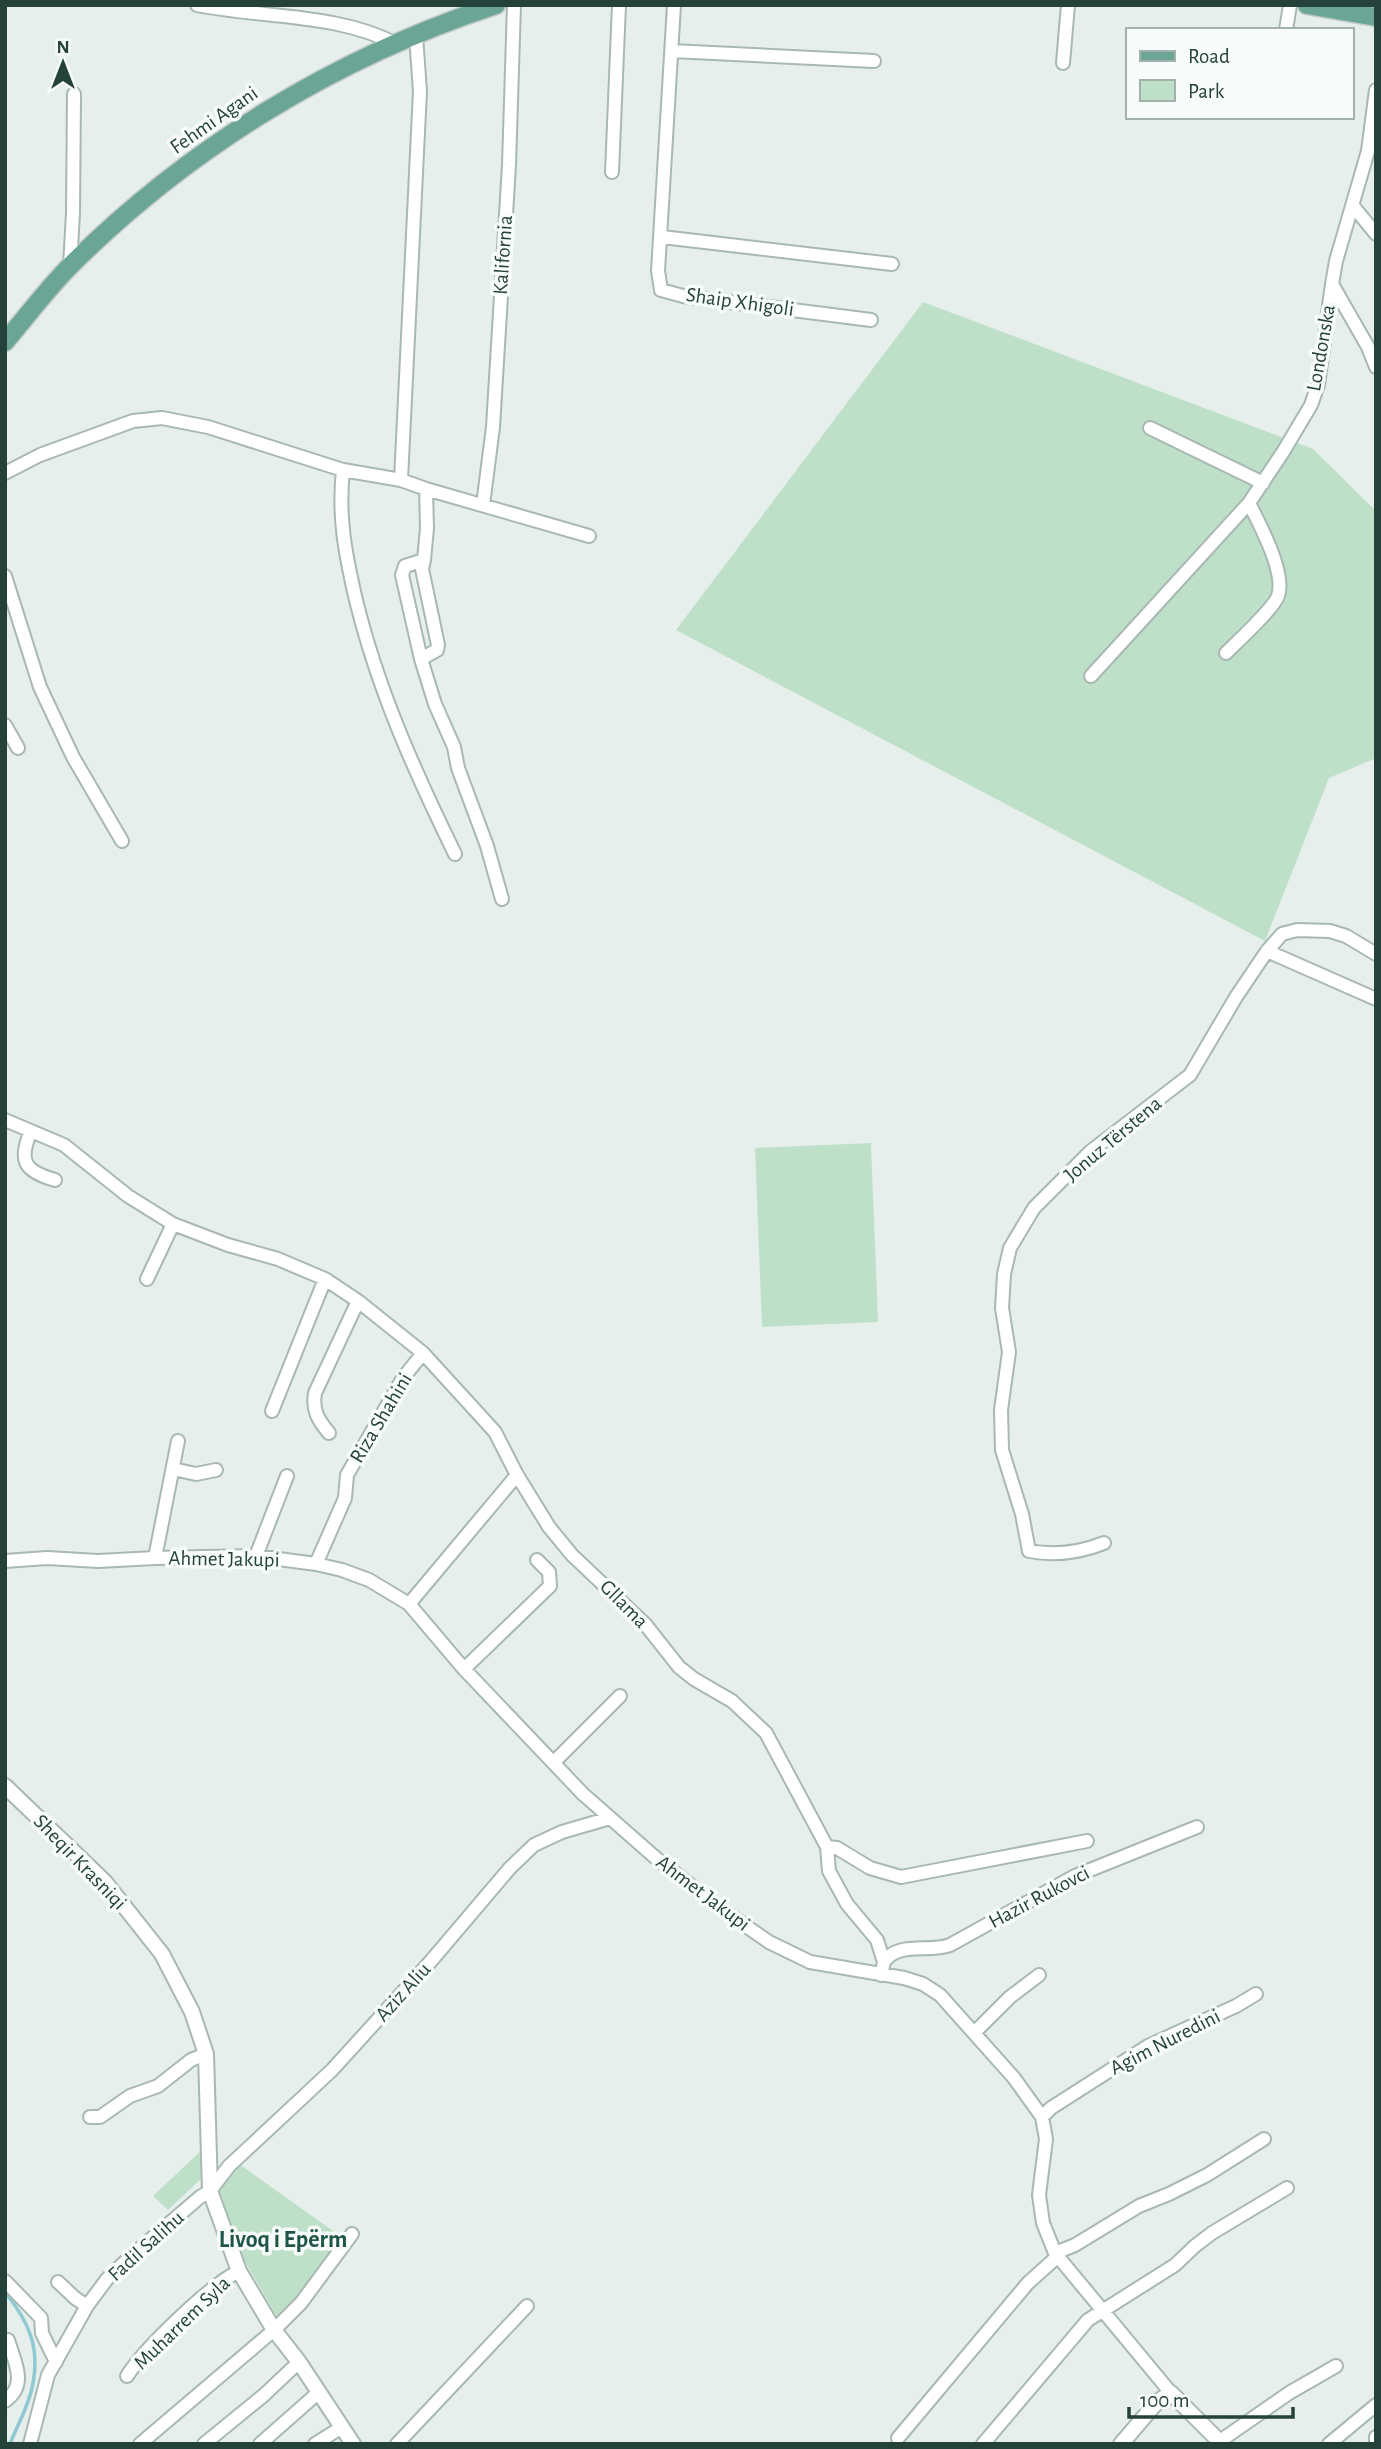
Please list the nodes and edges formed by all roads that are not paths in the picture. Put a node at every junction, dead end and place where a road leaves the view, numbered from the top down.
1 (197, 5) edge
2 (496, 5) edge
3 (513, 5) edge
4 (620, 5) edge
5 (674, 5) edge
6 (1068, 5) edge
7 (1290, 5) edge
8 (1307, 5) edge
9 (1376, 17) edge
10 (1286, 28) edge
11 (416, 36) junction
12 (398, 44) junction
13 (672, 51) junction
14 (874, 61) dead end
15 (1063, 63) dead end
16 (1376, 90) edge
17 (74, 94) dead end
18 (612, 172) dead end
19 (1353, 206) junction
20 (1376, 234) edge
21 (662, 237) junction
22 (892, 264) dead end
23 (70, 266) junction
24 (1332, 284) junction
25 (872, 320) dead end
26 (5, 342) edge
27 (1376, 366) edge
28 (1150, 428) dead end
29 (342, 470) junction
30 (5, 473) edge
31 (401, 480) junction
32 (1263, 483) junction
33 (426, 489) junction
34 (1249, 503) junction
35 (483, 505) junction
36 (589, 536) dead end
37 (424, 559) junction
38 (5, 576) edge
39 (1226, 653) dead end
40 (421, 659) junction
41 (1090, 676) dead end
42 (5, 725) edge
43 (18, 748) dead end
44 (122, 841) dead end
45 (455, 855) dead end
46 (502, 899) dead end
47 (1267, 951) junction
48 (1376, 954) edge
49 (1376, 999) edge
50 (5, 1119) edge
51 (31, 1130) junction
52 (55, 1180) dead end
53 (173, 1224) junction
54 (147, 1279) dead end
55 (325, 1279) junction
56 (358, 1301) junction
57 (424, 1353) junction
58 (272, 1411) dead end
59 (329, 1433) dead end
60 (178, 1441) dead end
61 (173, 1469) junction
62 (216, 1470) dead end
63 (517, 1475) junction
64 (287, 1476) dead end
65 (1104, 1543) dead end
66 (256, 1556) junction
67 (155, 1558) junction
68 (537, 1560) dead end
69 (5, 1561) edge
70 (316, 1564) junction
71 (409, 1604) junction
72 (464, 1669) junction
73 (620, 1696) dead end
74 (554, 1762) junction
75 (5, 1786) edge
76 (610, 1818) junction
77 (1197, 1827) dead end
78 (1087, 1841) dead end
79 (827, 1847) junction
80 (884, 1962) junction
81 (881, 1975) junction
82 (1039, 1975) dead end
83 (1256, 1994) dead end
84 (974, 2033) junction
85 (206, 2054) junction
86 (90, 2118) dead end
87 (1042, 2118) junction
88 (1264, 2139) dead end
89 (1287, 2188) dead end
90 (210, 2192) junction
91 (352, 2234) dead end
92 (1056, 2254) junction
93 (239, 2271) junction
94 (5, 2281) edge
95 (58, 2282) dead end
96 (87, 2306) junction
97 (527, 2306) dead end
98 (1102, 2311) junction
99 (274, 2330) junction
100 (8, 2340) dead end
101 (56, 2362) junction
102 (299, 2362) junction
103 (1336, 2366) dead end
104 (127, 2376) dead end
105 (319, 2392) junction
106 (1171, 2393) junction
107 (5, 2401) edge
108 (1376, 2405) edge
109 (342, 2427) junction
110 (1376, 2437) edge
111 (898, 2438) dead end
112 (1221, 2443) edge
113 (30, 2444) edge
114 (140, 2444) edge
115 (204, 2444) edge
116 (260, 2444) edge
117 (316, 2444) edge
118 (353, 2444) edge
119 (397, 2444) edge
120 (983, 2444) edge
121 (1121, 2444) edge
122 (1329, 2444) edge
123 (1376, 2444) edge

1 - 12 street
2 - 11 main road, Fehmi Agani
3 - 35 street, Kalifornia
4 - 18 street
5 - 13 street, Shaip Xhigoli
6 - 15 street
7 - 10 street
8 - 9 main road
11 - 12 main road, Fehmi Agani
11 - 31 street
12 - 23 main road, Fehmi Agani
13 - 14 street
13 - 21 street, Shaip Xhigoli
16 - 19 street, Londonska
17 - 23 street
19 - 20 street
19 - 24 street, Londonska
21 - 22 street
21 - 25 street, Shaip Xhigoli
23 - 26 main road, Fehmi Agani
24 - 27 street, Londonska
24 - 32 street, Londonska
28 - 32 street
29 - 30 street
29 - 31 street
29 - 45 street
31 - 33 street
32 - 34 street, Londonska
33 - 35 street
33 - 37 street
34 - 39 street
34 - 41 street, Londonska
35 - 36 street
37 - 40 street
37 - 40 street
38 - 44 street
40 - 46 street
42 - 43 street
47 - 48 street, Jonuz Tërstena
47 - 49 street
47 - 65 street, Jonuz Tërstena
50 - 51 street, Gllama
51 - 52 street
51 - 53 street, Gllama
53 - 54 street
53 - 55 street, Gllama
55 - 56 street, Gllama
55 - 58 street
56 - 57 street, Gllama
56 - 59 street
57 - 63 street, Gllama
57 - 70 street, Riza Shahini
60 - 61 street, Ahmet Jakupi
61 - 62 street
61 - 67 street, Ahmet Jakupi
63 - 71 street
63 - 79 street, Gllama
64 - 66 street
66 - 67 street, Ahmet Jakupi
66 - 70 street, Ahmet Jakupi
67 - 69 street, Ahmet Jakupi
68 - 72 street
70 - 71 street, Ahmet Jakupi
71 - 72 street, Ahmet Jakupi
72 - 74 street, Ahmet Jakupi
73 - 74 street
74 - 76 street, Ahmet Jakupi
75 - 85 street, Sheqir Krasniqi
76 - 81 street, Ahmet Jakupi
76 - 90 street, Aziz Aliu
77 - 80 street, Hazir Rukovci
78 - 79 street
79 - 80 street, Gllama
80 - 81 street
81 - 84 street
82 - 84 street
83 - 87 street, Agim Nuredini
84 - 87 street
85 - 86 street
85 - 90 street, Sheqir Krasniqi
87 - 92 street
88 - 92 street
89 - 98 street
90 - 93 street, Muharrem Syla
90 - 96 street, Fadil Salihu
91 - 99 street
92 - 98 street
92 - 111 street
93 - 99 street, Muharrem Syla
93 - 104 street, Muharrem Syla
94 - 101 street
95 - 96 street
96 - 101 street, Fadil Salihu
97 - 119 street
98 - 106 street
98 - 120 street
99 - 102 street, Muharrem Syla
99 - 114 street
100 - 107 street
101 - 113 street, Fadil Salihu
102 - 105 street, Muharrem Syla
102 - 115 street
103 - 112 street
105 - 109 street, Muharrem Syla
105 - 116 street
106 - 112 street
106 - 121 street
108 - 122 street
109 - 117 street
109 - 118 street, Muharrem Syla
110 - 123 street

